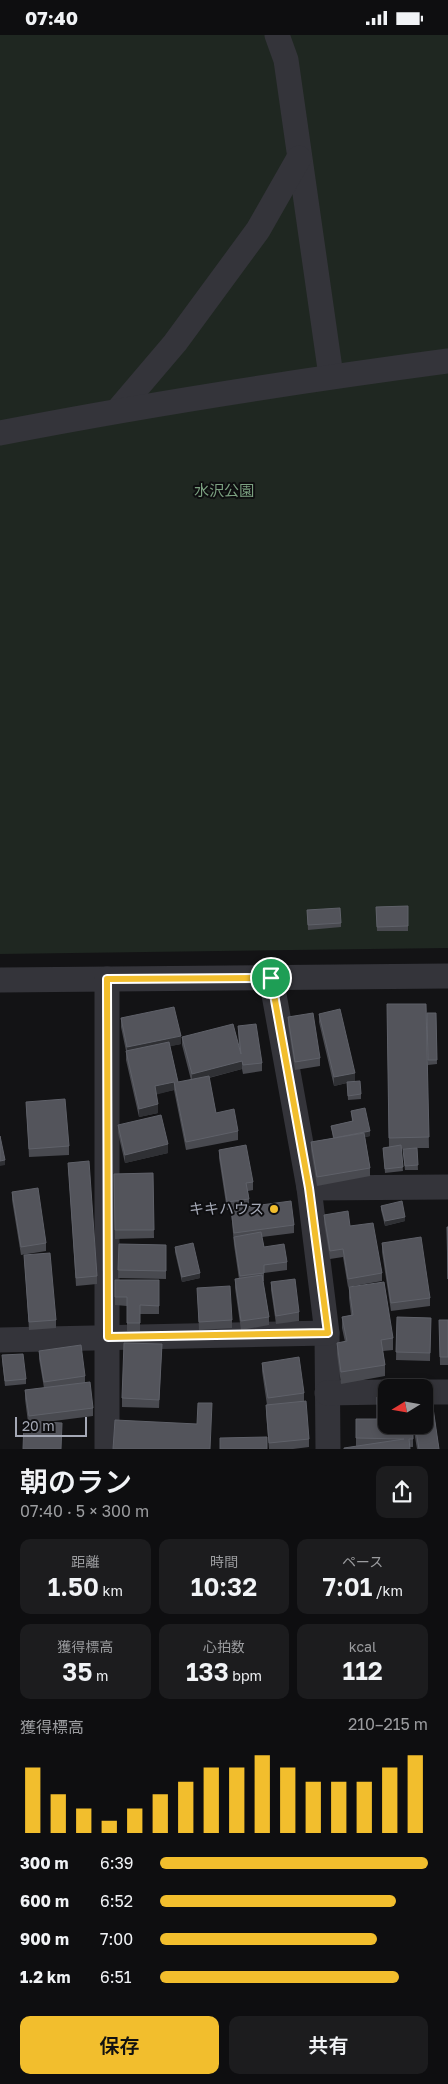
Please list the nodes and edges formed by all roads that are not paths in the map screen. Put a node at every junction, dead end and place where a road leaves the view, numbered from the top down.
1 (277, 35) edge
2 (298, 158) junction
3 (448, 361) edge
4 (331, 376) junction
5 (118, 410) junction
6 (0, 433) edge
7 (448, 975) edge
8 (271, 978) junction
9 (107, 979) junction
10 (0, 981) edge
11 (448, 1187) edge
12 (309, 1188) junction
13 (328, 1333) junction
14 (108, 1337) junction
15 (0, 1340) edge
16 (378, 1392) edge
17 (433, 1392) edge
18 (448, 1392) edge
19 (328, 1393) junction
20 (107, 1449) edge
21 (328, 1449) edge

1 - 2 street
2 - 4 street
2 - 5 street
3 - 4 street
4 - 5 street
5 - 6 street
7 - 8 street
8 - 9 street
8 - 12 street
9 - 10 street
9 - 14 street
11 - 12 street
12 - 13 street
13 - 14 street
13 - 19 street
14 - 15 street
14 - 20 street
16 - 19 street
17 - 18 street
19 - 21 street

